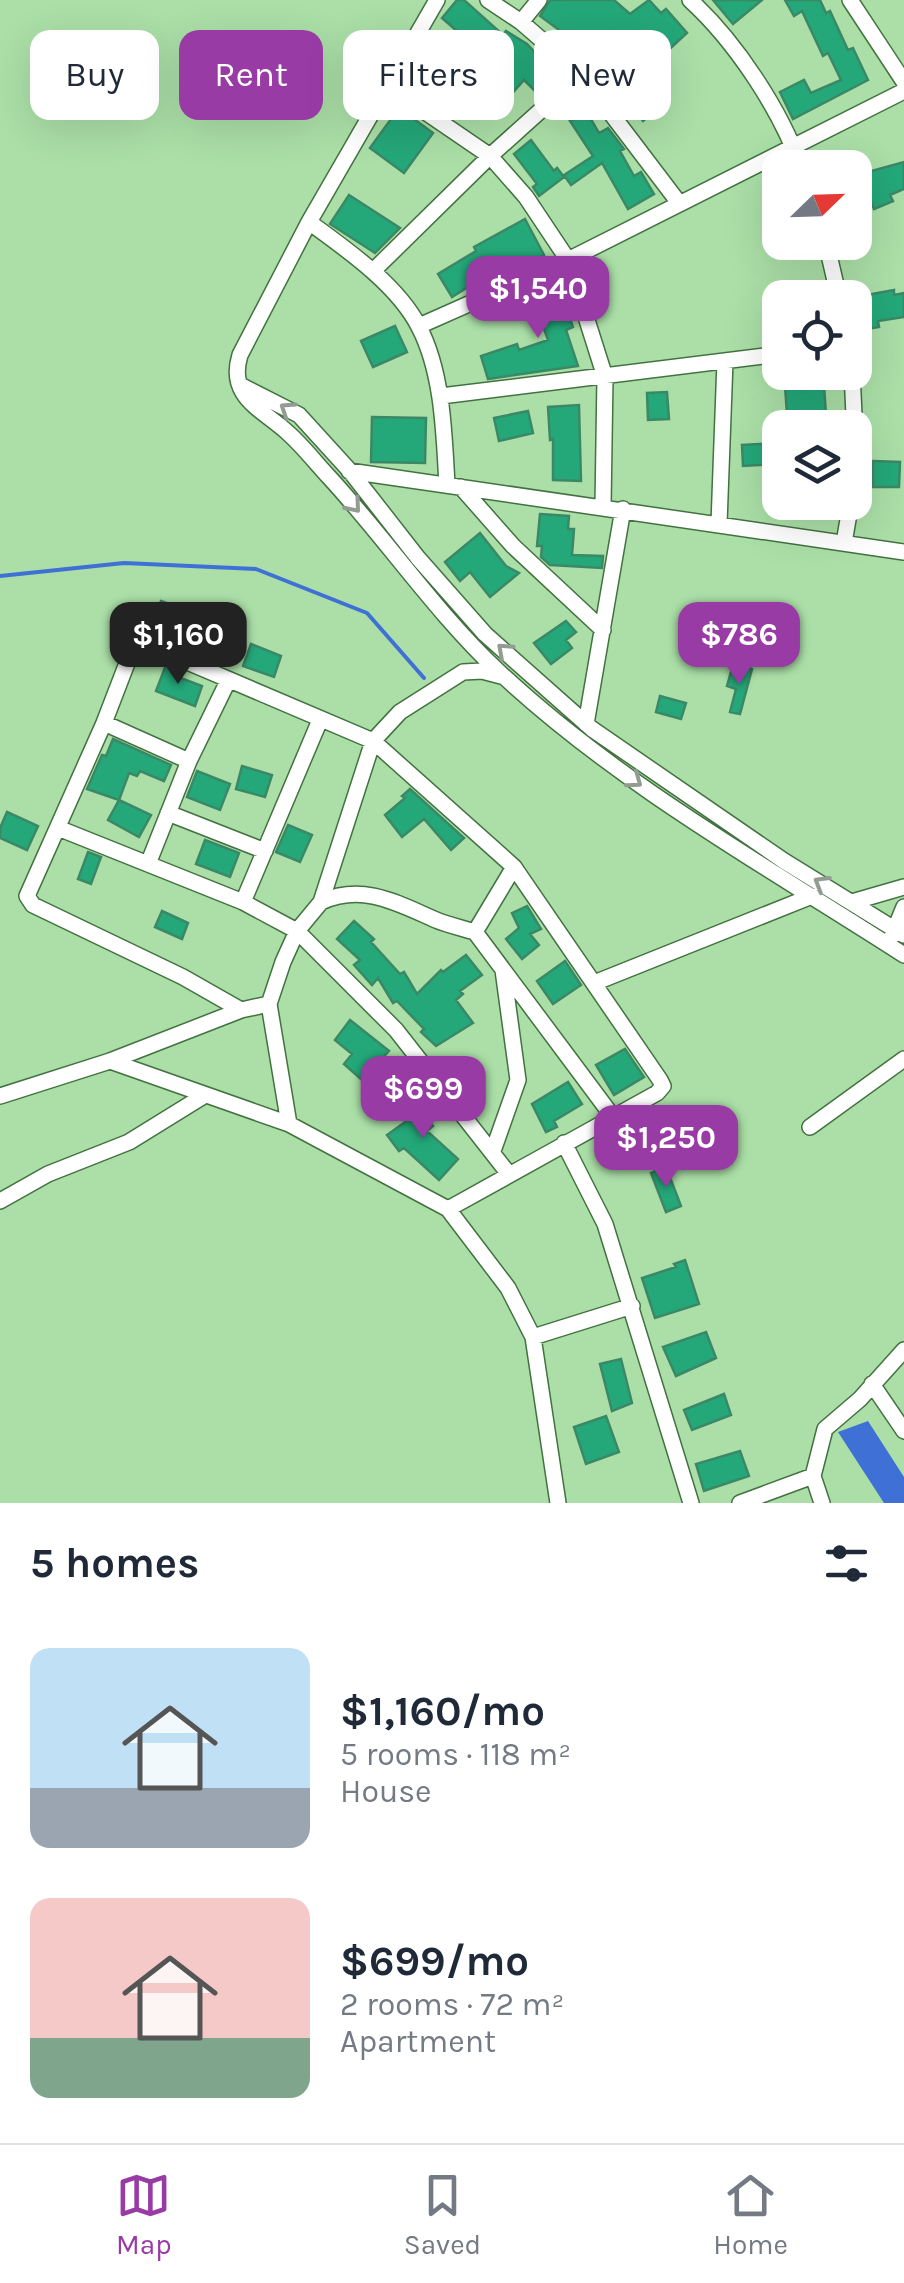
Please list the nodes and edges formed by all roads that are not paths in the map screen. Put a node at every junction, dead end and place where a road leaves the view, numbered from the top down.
1 (437, 0) edge
2 (488, 0) edge
3 (540, 0) edge
4 (690, 0) edge
5 (850, 0) edge
6 (521, 22) junction
7 (422, 30) edge
8 (534, 33) edge
9 (904, 82) edge
10 (904, 91) edge
11 (534, 116) edge
12 (366, 120) edge
13 (437, 120) edge
14 (616, 120) edge
15 (793, 147) junction
16 (794, 150) edge
17 (490, 156) junction
18 (680, 204) junction
19 (309, 222) junction
20 (568, 260) junction
21 (374, 270) junction
22 (419, 326) junction
23 (762, 356) edge
24 (726, 361) junction
25 (605, 377) junction
26 (240, 385) junction
27 (441, 396) junction
28 (350, 471) junction
29 (326, 474) junction
30 (454, 486) junction
31 (603, 506) junction
32 (623, 509) junction
33 (848, 520) edge
34 (720, 524) junction
35 (844, 543) junction
36 (904, 552) edge
37 (603, 630) junction
38 (503, 676) junction
39 (228, 681) junction
40 (542, 684) junction
41 (529, 698) junction
42 (320, 720) junction
43 (104, 724) junction
44 (586, 724) junction
45 (373, 741) junction
46 (608, 751) junction
47 (189, 761) junction
48 (700, 804) junction
49 (168, 813) junction
50 (690, 820) junction
51 (58, 828) junction
52 (264, 851) junction
53 (148, 864) junction
54 (514, 867) junction
55 (780, 867) junction
56 (904, 887) edge
57 (812, 896) junction
58 (243, 902) junction
59 (320, 902) junction
60 (852, 902) junction
61 (904, 907) edge
62 (298, 931) junction
63 (475, 932) junction
64 (895, 936) edge
65 (904, 955) edge
66 (502, 964) junction
67 (594, 983) junction
68 (269, 1004) junction
69 (241, 1010) junction
70 (904, 1059) edge
71 (110, 1061) junction
72 (205, 1094) junction
73 (0, 1096) edge
74 (612, 1117) junction
75 (290, 1124) junction
76 (810, 1127) dead end
77 (564, 1143) junction
78 (493, 1150) junction
79 (508, 1173) junction
80 (0, 1201) edge
81 (448, 1209) junction
82 (632, 1306) junction
83 (533, 1337) junction
84 (904, 1350) edge
85 (872, 1384) junction
86 (904, 1432) edge
87 (813, 1476) junction
88 (558, 1503) edge
89 (691, 1503) edge
90 (741, 1503) edge
91 (822, 1503) edge

1 - 7 street
2 - 6 street
3 - 6 street
4 - 15 street
5 - 9 street
6 - 8 street
10 - 15 street
11 - 17 street
12 - 19 street
13 - 17 street
14 - 18 street
15 - 16 street
15 - 18 street
17 - 20 street
17 - 21 street
18 - 20 street
19 - 21 street
19 - 26 street
20 - 22 street
20 - 25 street
21 - 22 street
22 - 27 street
23 - 24 street
24 - 25 street
24 - 34 street
25 - 27 street
25 - 31 street
28 -> 26 street
26 - 29 street
27 - 30 street
28 - 29 street
28 - 30 street
40 -> 28 street
29 -> 38 street
30 - 31 street
30 - 37 street
31 - 32 street
32 - 34 street
32 - 37 street
33 - 35 street
34 - 35 street
35 - 36 street
37 - 44 street
38 - 41 street
38 - 45 street
39 - 42 street
39 - 43 street
39 - 47 street
40 - 41 street
40 - 44 street
41 - 46 street
42 - 45 street
42 - 52 street
43 - 47 street
43 - 51 street
44 - 46 street
45 - 54 street
45 - 59 street
46 - 48 street
46 -> 50 street
47 - 49 street
48 - 50 street
48 - 55 street
49 - 52 street
49 - 53 street
50 - 55 street
51 - 53 street
51 - 69 street
52 - 58 street
53 - 58 street
54 - 63 street
54 - 67 street
55 - 57 street
60 -> 55 street
56 - 60 street
57 - 64 street
57 - 67 street
58 - 62 street
59 - 62 street
59 - 63 street
60 - 64 street
61 - 64 street
62 - 68 street
62 - 78 street
63 - 66 street
64 - 65 street
66 - 74 street
66 - 78 street
67 - 74 street
68 - 69 street
68 - 75 street
69 - 71 street
70 - 76 street
71 - 72 street
71 - 73 street
72 - 75 street
72 - 80 street
74 - 77 street
75 - 81 street
77 - 79 street
77 - 82 street
78 - 79 street
79 - 81 street
81 - 83 street
82 - 83 street
82 - 89 street
83 - 88 street
84 - 85 street
85 - 86 street
85 - 87 street
87 - 90 street
87 - 91 street

